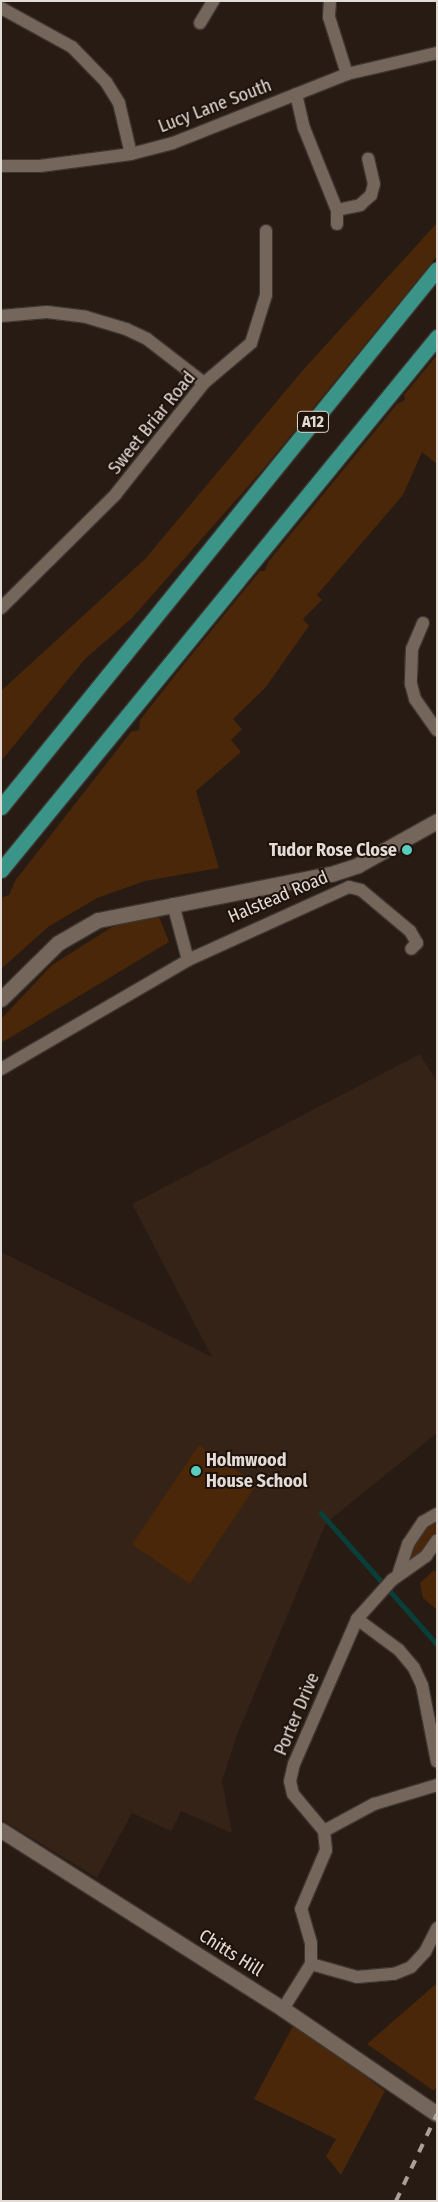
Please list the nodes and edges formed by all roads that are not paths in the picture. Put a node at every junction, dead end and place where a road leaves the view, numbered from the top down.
1 (213, 1) edge
2 (330, 1) edge
3 (1, 8) edge
4 (200, 22) dead end
5 (437, 53) edge
6 (346, 74) junction
7 (296, 94) junction
8 (132, 154) junction
9 (368, 159) dead end
10 (1, 166) edge
11 (336, 210) junction
12 (337, 224) dead end
13 (266, 231) dead end
14 (437, 269) edge
15 (1, 316) edge
16 (437, 336) edge
17 (204, 383) junction
18 (1, 608) edge
19 (423, 623) dead end
20 (437, 730) edge
21 (1, 807) edge
22 (437, 821) edge
23 (1, 870) edge
24 (172, 904) junction
25 (411, 949) dead end
26 (188, 960) junction
27 (1, 999) edge
28 (1, 1069) edge
29 (437, 1514) edge
30 (437, 1540) edge
31 (395, 1578) junction
32 (357, 1619) junction
33 (437, 1762) edge
34 (437, 1785) edge
35 (1, 1830) edge
36 (324, 1831) junction
37 (437, 1928) edge
38 (312, 1964) junction
39 (283, 2009) junction
40 (437, 2114) edge

1 - 4 street
2 - 6 street
3 - 8 street
5 - 6 street, Lucy Lane South
6 - 7 street, Lucy Lane South
7 - 8 street, Lucy Lane South
7 - 11 street
8 - 10 street, Lucy Lane South
9 - 11 street
11 - 12 street
13 - 17 street, Sweet Briar Road
14 - 21 highway, A12
15 - 17 street
16 - 23 highway, A12
17 - 18 street, Sweet Briar Road
19 - 20 street
22 - 24 street, Halstead Road
24 - 26 street
24 - 27 street, Halstead Road
25 - 26 street, Halstead Road
26 - 28 street, Halstead Road
29 - 31 street, Porter Drive
30 - 31 street, Porter Drive
31 - 32 street, Porter Drive
32 - 33 street
32 - 36 street, Porter Drive
34 - 36 street
35 - 39 street, Chitts Hill
36 - 38 street
37 - 38 street
38 - 39 street
39 - 40 street, Chitts Hill

